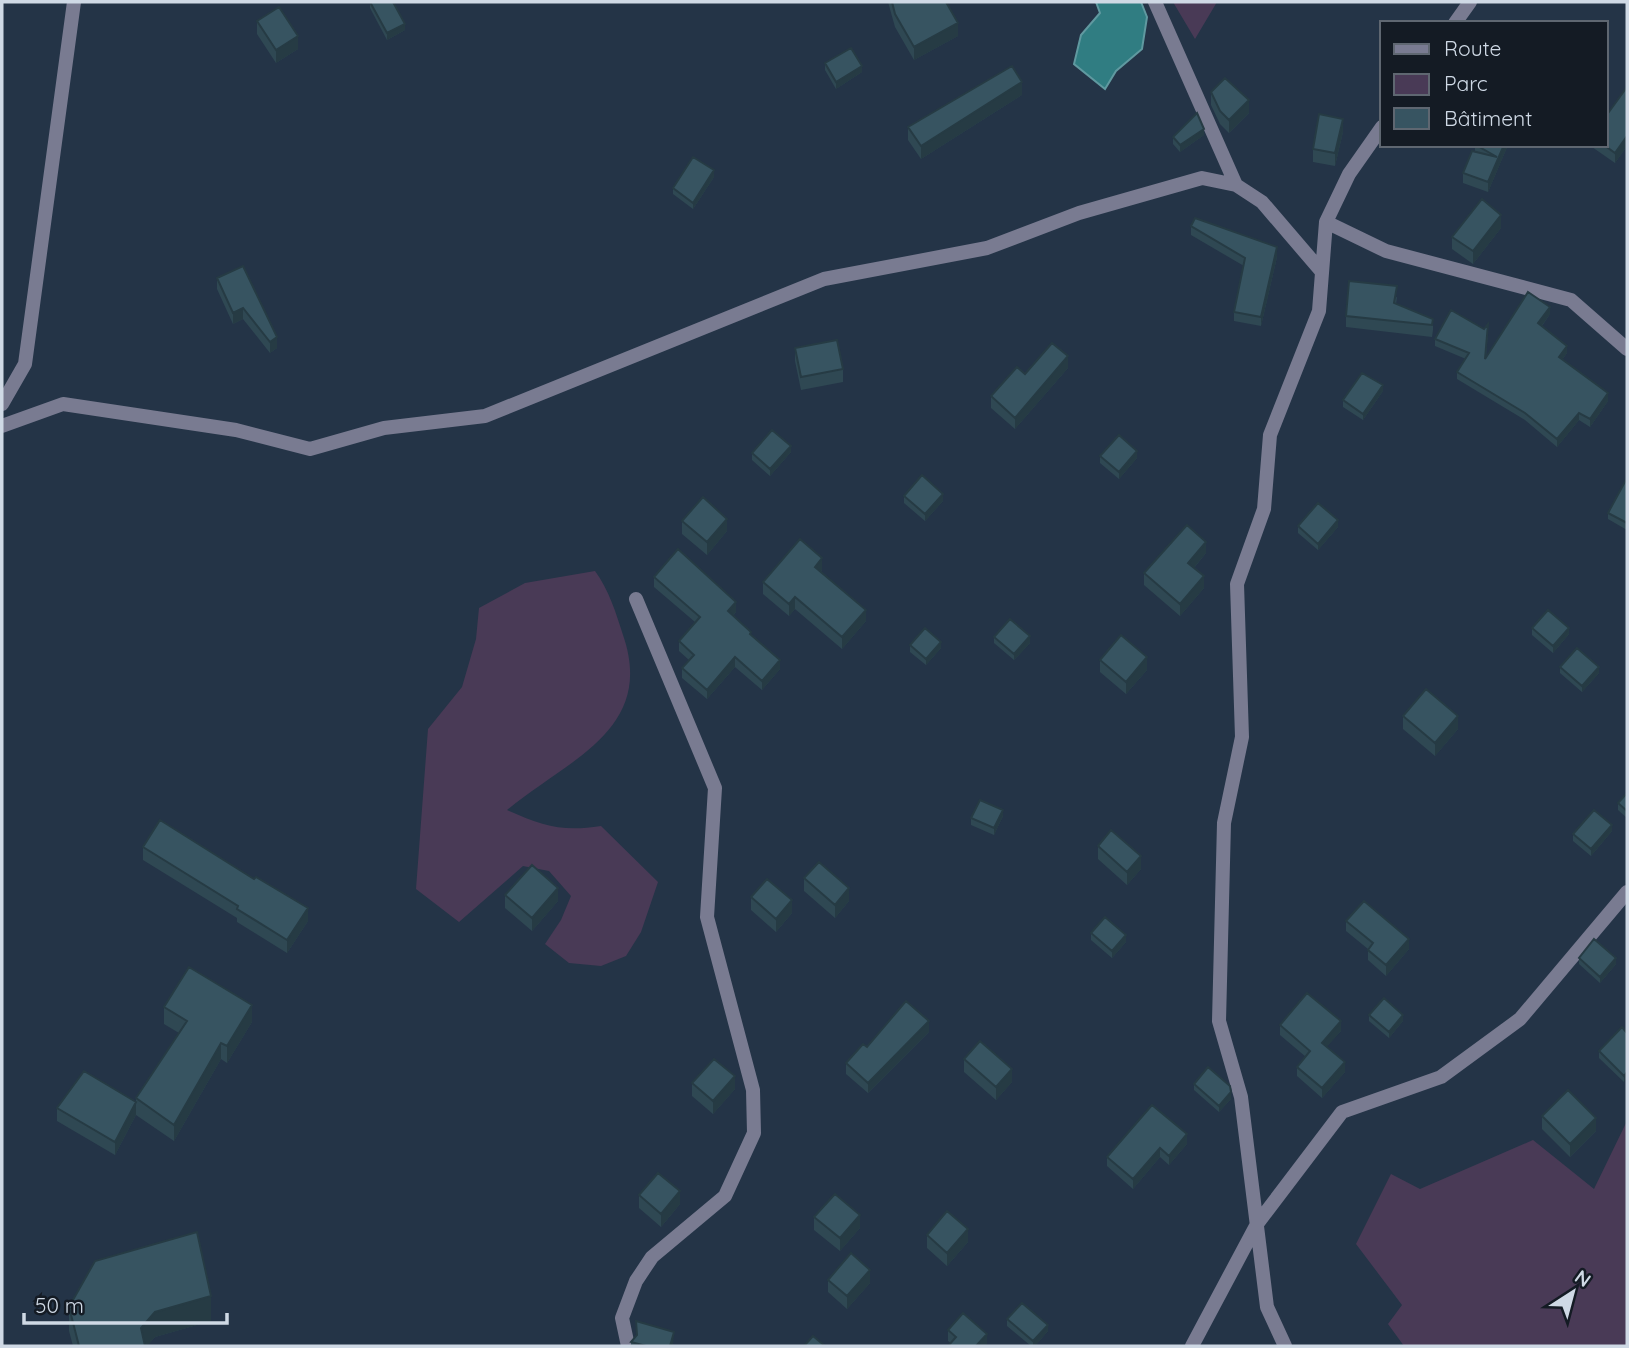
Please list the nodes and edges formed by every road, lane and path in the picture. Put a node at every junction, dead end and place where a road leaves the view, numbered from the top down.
1 (74, 2) edge
2 (1154, 2) edge
3 (1470, 2) edge
4 (1456, 21) edge
5 (1380, 130) edge
6 (1236, 185) junction
7 (1326, 222) junction
8 (1322, 272) junction
9 (1627, 349) edge
10 (2, 404) edge
11 (2, 426) edge
12 (636, 599) dead end
13 (1627, 892) edge
14 (1257, 1224) junction
15 (628, 1346) edge
16 (1192, 1346) edge
17 (1285, 1346) edge

1 - 10 street
2 - 6 street
3 - 4 street
5 - 7 street
6 - 8 street
6 - 11 street
7 - 8 street
7 - 9 street
8 - 14 street
12 - 15 street
13 - 14 street
14 - 16 street
14 - 17 street

